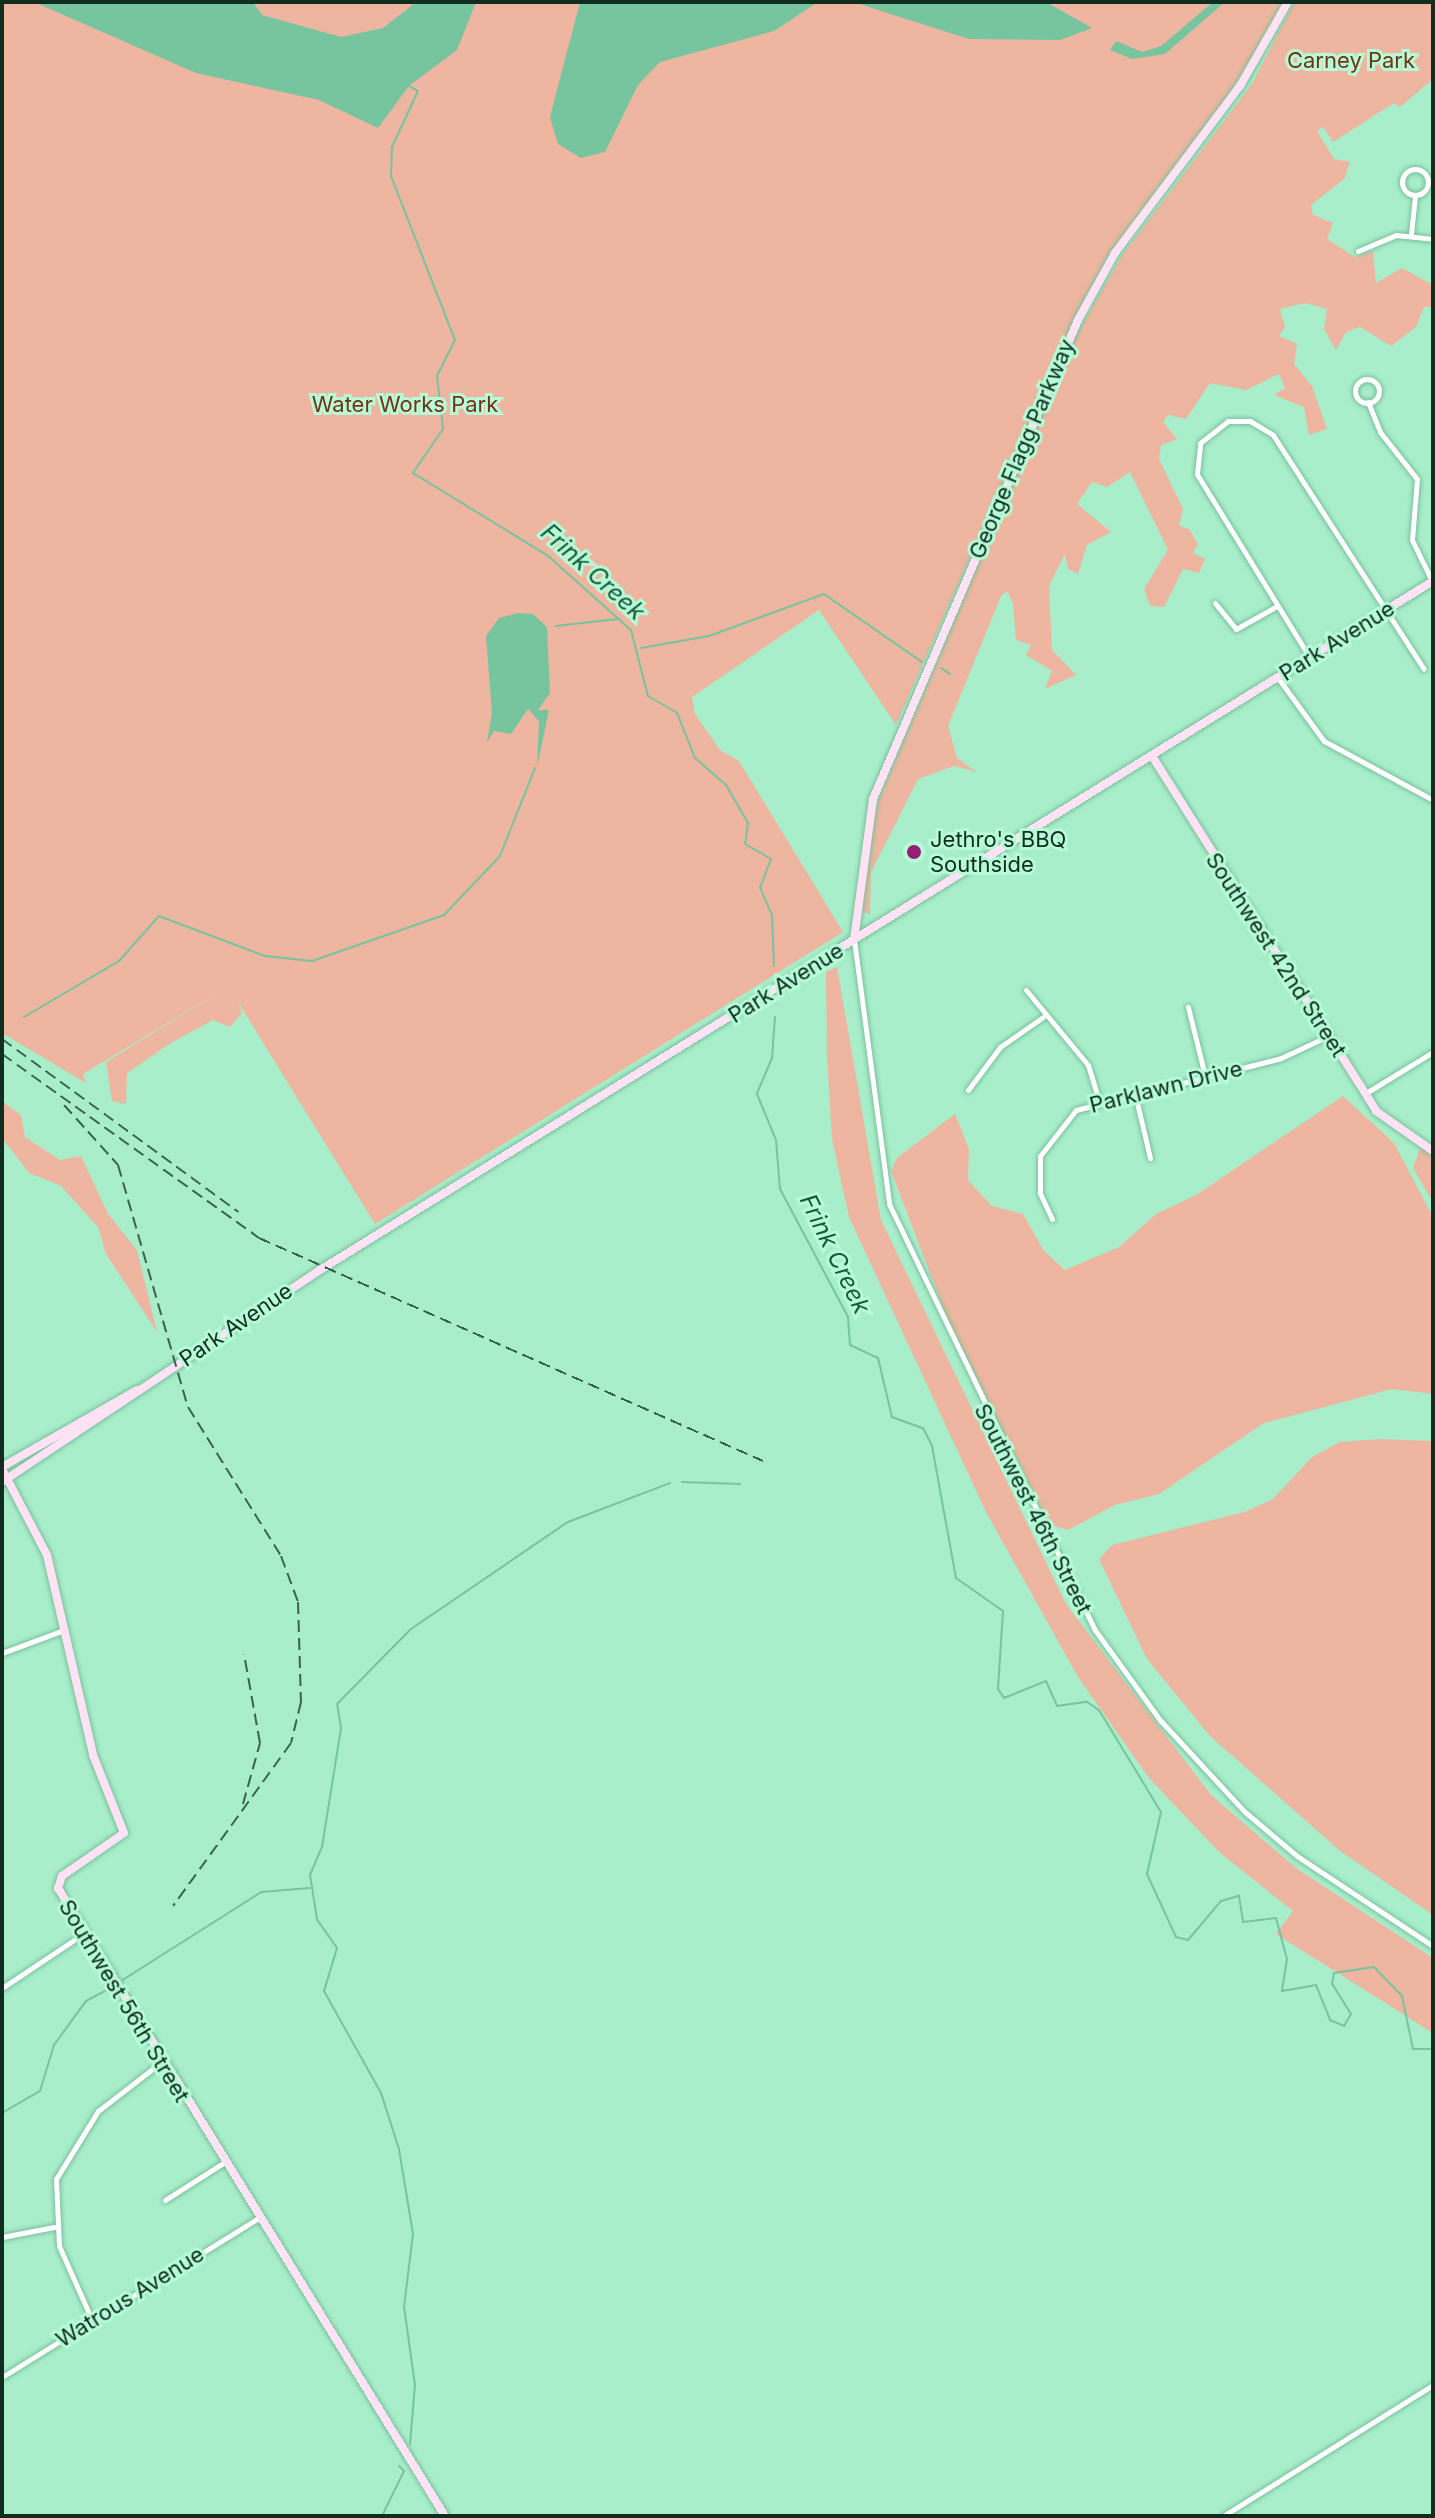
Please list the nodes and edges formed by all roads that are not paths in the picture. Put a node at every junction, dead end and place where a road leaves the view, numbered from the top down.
1 (1288, 2) edge
2 (1415, 195) junction
3 (1411, 234) junction
4 (1433, 239) edge
5 (1358, 251) dead end
6 (1368, 402) junction
7 (1433, 582) edge
8 (1215, 603) dead end
9 (1277, 606) junction
10 (1383, 613) junction
11 (1310, 658) junction
12 (1424, 669) dead end
13 (1278, 678) junction
14 (1152, 756) junction
15 (1433, 800) edge
16 (854, 940) junction
17 (1026, 990) dead end
18 (1188, 1007) dead end
19 (1043, 1017) junction
20 (1328, 1036) junction
21 (1433, 1052) edge
22 (1205, 1076) junction
23 (968, 1090) dead end
24 (1135, 1094) junction
25 (1365, 1094) junction
26 (1099, 1101) junction
27 (1433, 1151) edge
28 (1150, 1158) dead end
29 (1052, 1219) dead end
30 (142, 1388) junction
31 (2, 1468) edge
32 (5, 1480) edge
33 (66, 1629) junction
34 (2, 1653) edge
35 (83, 1934) junction
36 (1433, 1946) edge
37 (2, 1988) edge
38 (160, 2063) junction
39 (223, 2163) junction
40 (165, 2200) dead end
41 (258, 2218) junction
42 (54, 2227) junction
43 (2, 2237) edge
44 (92, 2320) junction
45 (2, 2377) edge
46 (1433, 2385) edge
47 (445, 2516) edge
48 (1223, 2516) edge

1 - 16 main road, George Flagg Parkway
2 - 2 street
2 - 3 street
3 - 4 street
3 - 5 street
6 - 6 street
6 - 7 street
7 - 10 main road, Park Avenue
8 - 9 street
9 - 10 street
9 - 11 street
10 - 11 main road, Park Avenue
10 - 12 street
11 - 13 main road, Park Avenue
13 - 14 main road, Park Avenue
13 - 15 street
14 - 16 main road, Park Avenue
14 - 20 main road, Southwest 42nd Street
16 - 30 main road, Park Avenue
16 - 36 street, Southwest 46th Street
17 - 19 street
18 - 22 street
19 - 23 street
19 - 26 street
20 - 22 street, Parklawn Drive
20 - 25 main road, Southwest 42nd Street
21 - 25 street
22 - 24 street, Parklawn Drive
24 - 26 street, Parklawn Drive
24 - 28 street
25 - 27 main road, Southwest 42nd Street
26 - 29 street, Parklawn Drive
30 - 31 main road, Park Avenue
30 - 32 main road, Park Avenue
31 - 32 main road, Southwest 56th Street
32 - 33 main road, Southwest 56th Street
33 - 34 street
33 - 35 main road, Southwest 56th Street
35 - 37 street
35 - 38 main road, Southwest 56th Street
38 - 39 main road, Southwest 56th Street
38 - 42 street
39 - 40 street
39 - 41 main road, Southwest 56th Street
41 - 44 street, Watrous Avenue
41 - 47 main road, Southwest 56th Street
42 - 43 street
42 - 44 street
44 - 45 street, Watrous Avenue
46 - 48 street

